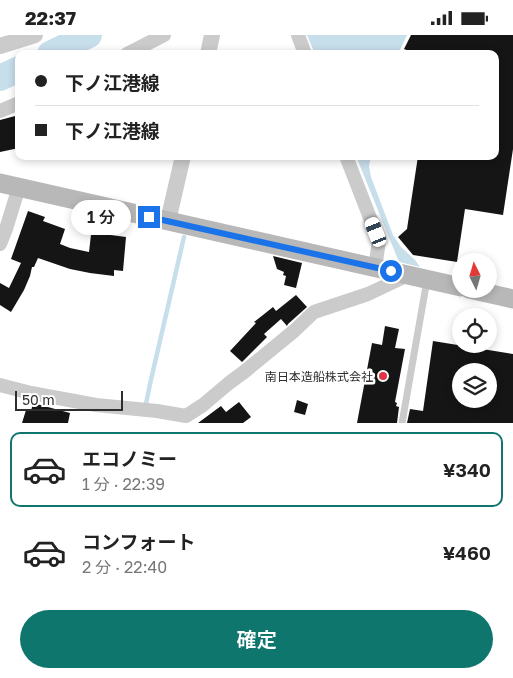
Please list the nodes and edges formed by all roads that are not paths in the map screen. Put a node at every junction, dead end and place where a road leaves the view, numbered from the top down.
1 (34, 35) edge
2 (164, 35) edge
3 (298, 35) edge
4 (212, 36) edge
5 (0, 46) edge
6 (135, 50) edge
7 (209, 50) edge
8 (304, 50) edge
9 (15, 105) edge
10 (0, 111) edge
11 (182, 160) edge
12 (348, 160) edge
13 (0, 183) edge
14 (19, 187) junction
15 (168, 221) junction
16 (0, 244) edge
17 (375, 267) junction
18 (408, 275) junction
19 (427, 279) junction
20 (452, 285) edge
21 (498, 296) edge
22 (513, 299) edge
23 (0, 385) edge
24 (402, 423) edge

1 - 5 street
2 - 6 street
3 - 8 street
4 - 7 street
9 - 10 street
11 - 15 street
12 - 17 street
13 - 14 main road
14 - 15 main road
14 - 16 street
15 - 17 main road
17 - 18 main road
18 - 19 main road
18 - 23 street
19 - 20 main road
19 - 24 lane
21 - 22 main road

